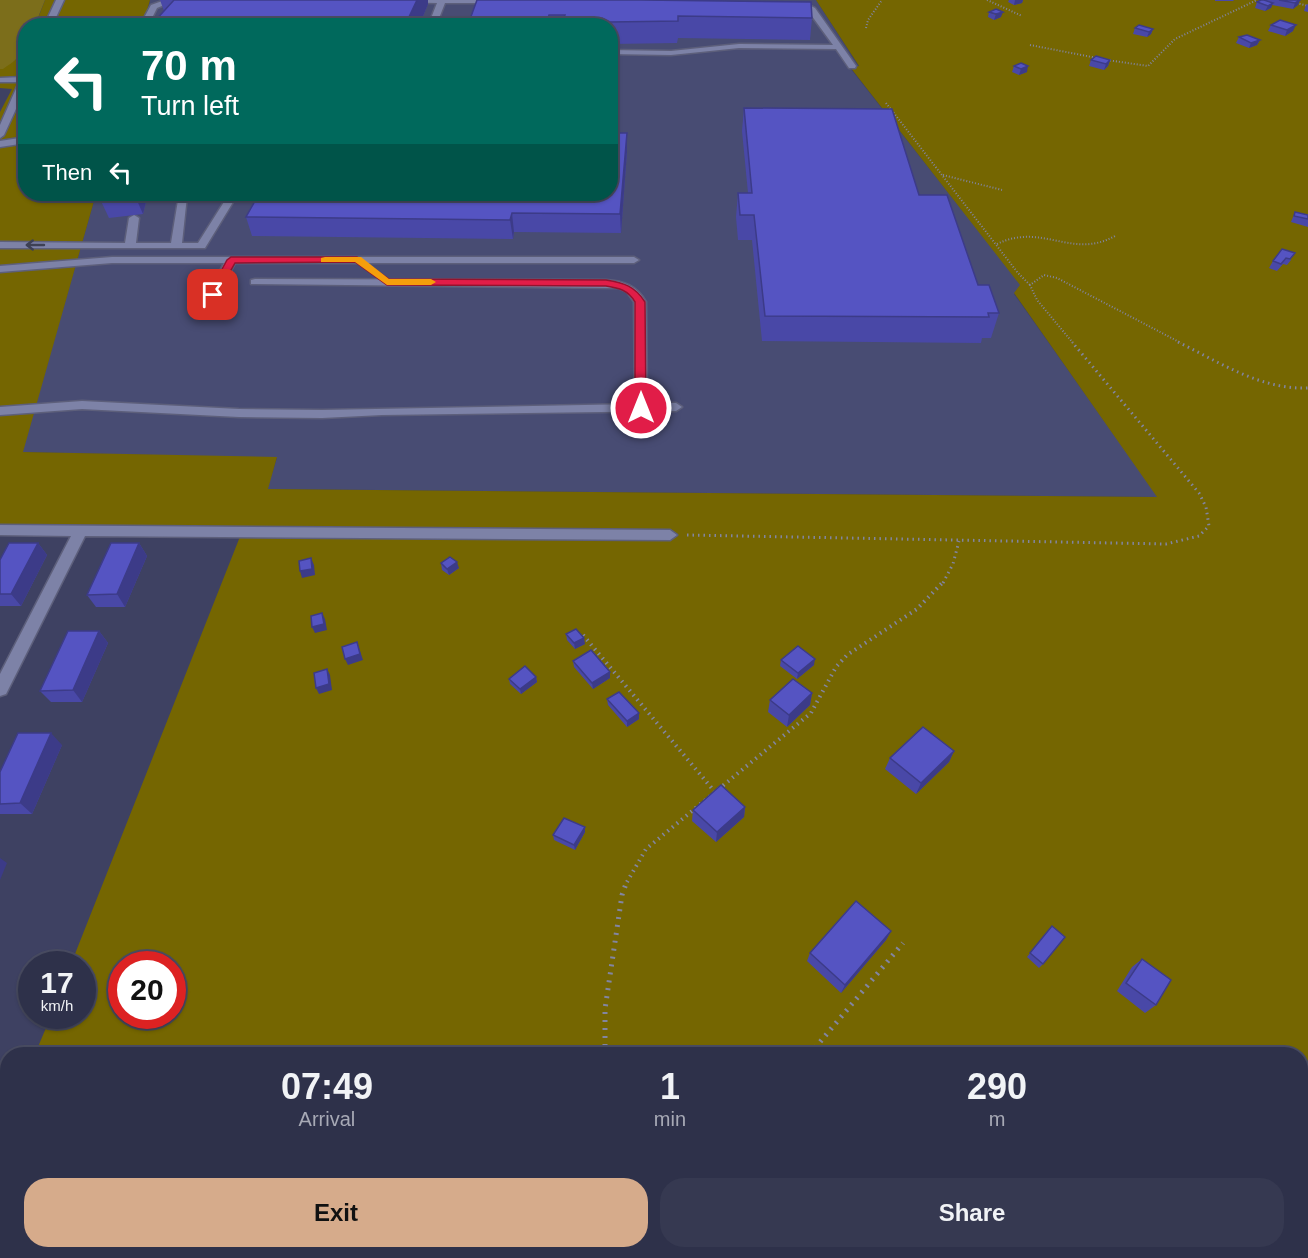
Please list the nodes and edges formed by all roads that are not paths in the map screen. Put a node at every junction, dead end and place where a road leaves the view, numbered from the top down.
1 (60, 0) edge
2 (172, 0) edge
3 (392, 0) edge
4 (442, 0) edge
5 (501, 1) edge
6 (780, 4) edge
7 (52, 18) edge
8 (150, 18) edge
9 (435, 18) edge
10 (837, 47) junction
11 (618, 52) edge
12 (852, 66) dead end
13 (18, 78) edge
14 (0, 80) edge
15 (18, 93) edge
16 (18, 132) edge
17 (0, 135) edge
18 (18, 142) edge
19 (0, 144) edge
20 (181, 201) edge
21 (229, 201) edge
22 (134, 218) dead end
23 (0, 245) edge
24 (130, 246) junction
25 (176, 246) junction
26 (231, 260) junction
27 (355, 260) junction
28 (634, 260) dead end
29 (0, 269) edge
30 (255, 282) dead end
31 (344, 282) junction
32 (387, 282) junction
33 (213, 295) dead end
34 (676, 407) dead end
35 (641, 408) junction
36 (0, 411) edge
37 (0, 530) edge
38 (80, 531) junction
39 (670, 535) road end
40 (0, 689) edge

1 - 7 street
2 - 8 street
3 - 4 street
4 - 5 street
4 - 9 street
6 - 10 street
10 - 11 street
10 - 12 street
13 - 14 street
15 - 17 street
16 - 17 street
18 - 19 street
20 - 25 street
21 - 25 street
22 - 24 street
24 -> 23 street
24 - 25 street
26 - 27 street
26 - 29 street
26 - 33 street
27 - 28 street
27 - 31 street
27 - 32 street
30 - 31 street
31 - 32 street
32 - 35 street
34 - 35 street
35 - 36 street
37 - 38 street
38 - 39 street
38 - 40 street

